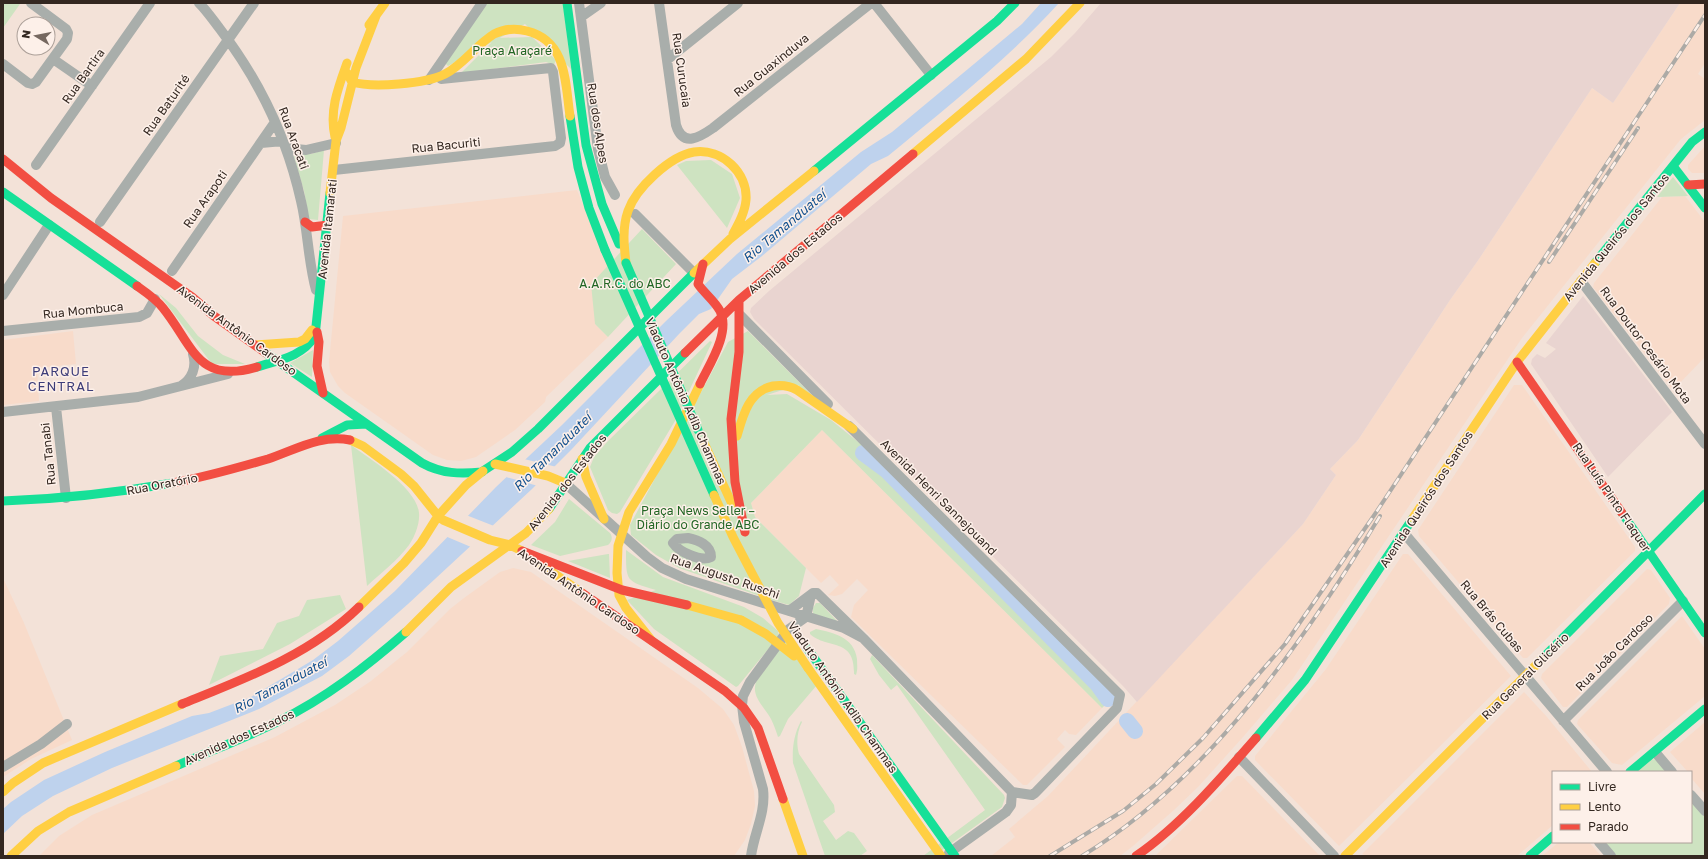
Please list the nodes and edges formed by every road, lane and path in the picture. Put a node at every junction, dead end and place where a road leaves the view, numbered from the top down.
1 (30, 3) edge
2 (150, 3) edge
3 (199, 3) edge
4 (254, 3) edge
5 (385, 3) edge
6 (482, 3) edge
7 (567, 3) edge
8 (579, 3) edge
9 (601, 3) edge
10 (659, 3) edge
11 (738, 3) edge
12 (871, 3) edge
13 (874, 3) edge
14 (1015, 3) edge
15 (1080, 3) edge
16 (376, 16) junction
17 (581, 17) junction
18 (228, 39) junction
19 (350, 56) junction
20 (53, 59) junction
21 (668, 59) junction
22 (3, 64) edge
23 (931, 75) junction
24 (429, 80) junction
25 (352, 82) junction
26 (92, 86) junction
27 (275, 122) junction
28 (1705, 132) edge
29 (684, 138) joint
30 (336, 142) junction
31 (261, 143) junction
32 (284, 144) junction
33 (3, 159) edge
34 (36, 165) dead end
35 (1673, 166) junction
36 (334, 170) junction
37 (1705, 184) edge
38 (1688, 185) junction
39 (3, 192) edge
40 (615, 195) dead end
41 (1705, 208) edge
42 (635, 214) dead end
43 (100, 222) dead end
44 (305, 222) junction
45 (49, 225) junction
46 (328, 225) junction
47 (730, 239) junction
48 (618, 244) joint
49 (626, 263) junction
50 (703, 264) junction
51 (172, 270) dead end
52 (693, 272) junction
53 (1581, 281) junction
54 (3, 294) edge
55 (155, 298) junction
56 (740, 300) junction
57 (319, 302) junction
58 (732, 307) junction
59 (722, 316) junction
60 (740, 316) junction
61 (317, 318) junction
62 (316, 328) junction
63 (3, 331) edge
64 (255, 345) junction
65 (193, 354) junction
66 (277, 360) junction
67 (1517, 362) junction
68 (235, 372) junction
69 (181, 387) junction
70 (323, 393) junction
71 (56, 407) junction
72 (3, 412) edge
73 (367, 424) junction
74 (853, 429) junction
75 (316, 442) junction
76 (358, 443) joint
77 (1705, 444) edge
78 (732, 454) junction
79 (582, 459) junction
80 (495, 464) junction
81 (482, 472) junction
82 (564, 483) junction
83 (1705, 494) edge
84 (66, 498) junction
85 (3, 501) edge
86 (438, 516) junction
87 (604, 519) junction
88 (1404, 533) junction
89 (621, 535) junction
90 (510, 545) junction
91 (522, 551) junction
92 (1648, 551) junction
93 (618, 588) junction
94 (811, 595) junction
95 (744, 597) junction
96 (777, 597) dead end
97 (1683, 601) junction
98 (789, 612) junction
99 (806, 617) junction
100 (789, 629) junction
101 (1705, 633) edge
102 (863, 638) junction
103 (652, 641) junction
104 (808, 668) junction
105 (1526, 676) junction
106 (742, 705) junction
107 (1705, 708) edge
108 (1563, 721) junction
109 (67, 724) dead end
110 (1655, 752) junction
111 (1239, 757) junction
112 (3, 767) edge
113 (1606, 771) edge
114 (1631, 771) edge
115 (1671, 771) edge
116 (3, 792) edge
117 (1012, 792) junction
118 (1692, 796) edge
119 (1705, 812) edge
120 (1552, 837) edge
121 (1600, 843) edge
122 (11, 856) edge
123 (751, 856) edge
124 (803, 856) edge
125 (941, 856) edge
126 (945, 856) edge
127 (955, 856) edge
128 (1136, 856) edge
129 (1334, 856) edge
130 (1345, 856) edge
131 (1530, 856) edge
132 (1611, 856) edge

1 - 20 street
2 - 26 street, Rua Bartira
3 - 18 street, Rua Aracati
4 - 18 street, Rua Baturité
5 - 16 main road, Avenida Itamarati
6 - 24 street
7 - 48 main road, Rua dos Alpes
8 - 17 street, Rua dos Alpes
9 - 17 street
10 - 21 street, Rua Curucaia
11 - 21 street
12 - 29 street, Rua Guaxinduva
13 - 23 street
14 - 23 main road
15 - 56 main road, Avenida dos Estados
16 - 19 main road, Avenida Itamarati
16 - 25 main road, Avenida Itamarati
17 - 40 street, Rua dos Alpes
18 - 27 street, Rua Aracati
18 - 43 street, Rua Baturité
19 - 25 main road
19 - 30 main road, Avenida Itamarati
20 - 22 street
20 - 26 street
21 - 29 street, Rua Curucaia
23 - 47 main road
24 - 25 main road, Viaduto Antônio Adib Chammas
24 - 36 street, Rua Bacuriti
24 - 104 main road, Viaduto Antônio Adib Chammas, bridge
25 - 30 main road, Avenida Itamarati
26 - 34 street, Rua Bartira
27 - 31 street, Rua Arapoti
27 - 32 street, Rua Aracati
28 - 35 main road, Avenida Queirós dos Santos
30 - 32 street
30 - 36 main road, Avenida Itamarati
31 - 32 street
31 - 51 street, Rua Arapoti
32 - 44 street, Rua Aracati
33 - 64 main road, Avenida Antônio Cardoso
35 - 38 main road
35 - 53 main road, Avenida Queirós dos Santos
36 - 46 main road, Avenida Itamarati
37 - 38 main road
38 - 41 main road
39 - 45 main road, Avenida Antônio Cardoso
42 - 52 street
44 - 46 main road
44 - 57 street, Rua Aracati
45 - 54 street
45 - 55 main road, Avenida Antônio Cardoso
46 - 57 main road, Avenida Itamarati
47 - 49 main road
47 - 50 main road
48 - 49 main road, Viaduto Antônio Adib Chammas
49 - 78 main road, Viaduto Antônio Adib Chammas, bridge
50 - 52 main road
50 - 59 main road
52 - 80 main road
53 - 67 main road, Avenida Queirós dos Santos
53 - 77 street, Rua Doutor Cesário Mota
55 - 63 street, Rua Mombuca
55 - 65 main road, Avenida Antônio Cardoso
56 - 58 main road, Avenida dos Estados
56 - 60 main road
57 - 61 main road, Avenida Itamarati
58 - 59 main road, Avenida dos Estados
58 - 60 street, Avenida Henri Sannejouand
59 - 79 main road, Avenida dos Estados
59 - 89 main road
60 - 74 street, Avenida Henri Sannejouand
60 - 78 main road
61 - 62 main road, Avenida Itamarati
61 - 64 main road, Avenida Itamarati
62 - 66 main road, Avenida Itamarati
62 - 70 main road
64 - 66 main road, Avenida Antônio Cardoso
65 - 68 main road, Avenida Antônio Cardoso
65 - 69 street
66 - 68 main road, Avenida Itamarati
66 - 70 main road, Avenida Antônio Cardoso
67 - 88 main road, Avenida Queirós dos Santos
67 - 92 main road, Rua Luís Pinto Flaquer
68 - 69 street
69 - 71 street
70 - 73 main road, Avenida Antônio Cardoso
71 - 72 street
71 - 84 street, Rua Tanabi
73 - 75 main road, Rua Oratório
73 - 81 main road, Avenida Antônio Cardoso
74 - 78 main road
74 - 117 street, Avenida Henri Sannejouand
75 - 76 main road, Rua Oratório
75 - 84 main road, Rua Oratório
76 - 86 main road, Avenida Antônio Cardoso
79 - 82 main road, Avenida dos Estados
79 - 87 main road
80 - 81 main road
80 - 82 main road
81 - 86 main road
82 - 87 street, Rua Augusto Ruschi
82 - 90 main road, Avenida dos Estados
83 - 92 main road, Rua General Glicério
84 - 85 main road, Rua Oratório
86 - 90 main road, Avenida Antônio Cardoso
86 - 116 main road
87 - 89 street, Rua Augusto Ruschi
88 - 105 street, Rua Brás Cubas
88 - 111 main road, Avenida Queirós dos Santos
89 - 93 main road
89 - 95 street, Rua Augusto Ruschi
90 - 91 main road, Avenida Antônio Cardoso
90 - 122 main road, Avenida dos Estados
91 - 93 main road
91 - 103 main road, Avenida Antônio Cardoso
92 - 97 main road, Rua Luís Pinto Flaquer
92 - 105 main road, Rua General Glicério
93 - 103 main road
93 - 104 main road, bridge
94 - 98 street, Rua Augusto Ruschi
94 - 99 street
94 - 102 street, Rua Augusto Ruschi
95 - 98 street, Rua Augusto Ruschi
95 - 100 street
96 - 127 main road, Viaduto Antônio Adib Chammas, bridge
97 - 101 main road, Rua Luís Pinto Flaquer
97 - 108 street, Rua João Cardoso
98 - 99 street, Rua Augusto Ruschi
99 - 100 street
99 - 102 street, Rua Augusto Ruschi
100 - 106 street
102 - 117 street, Rua Augusto Ruschi
103 - 106 main road, Avenida Antônio Cardoso
104 - 125 main road, Viaduto Antônio Adib Chammas
105 - 108 street, Rua Brás Cubas
105 - 130 main road, Rua General Glicério
106 - 123 street
106 - 124 main road, Avenida Antônio Cardoso
107 - 110 main road
108 - 113 street, Rua Brás Cubas
109 - 112 street
110 - 114 main road
110 - 115 street
111 - 128 main road, Avenida Queirós dos Santos
111 - 129 street
117 - 126 street
118 - 119 street
120 - 131 main road
121 - 132 street

